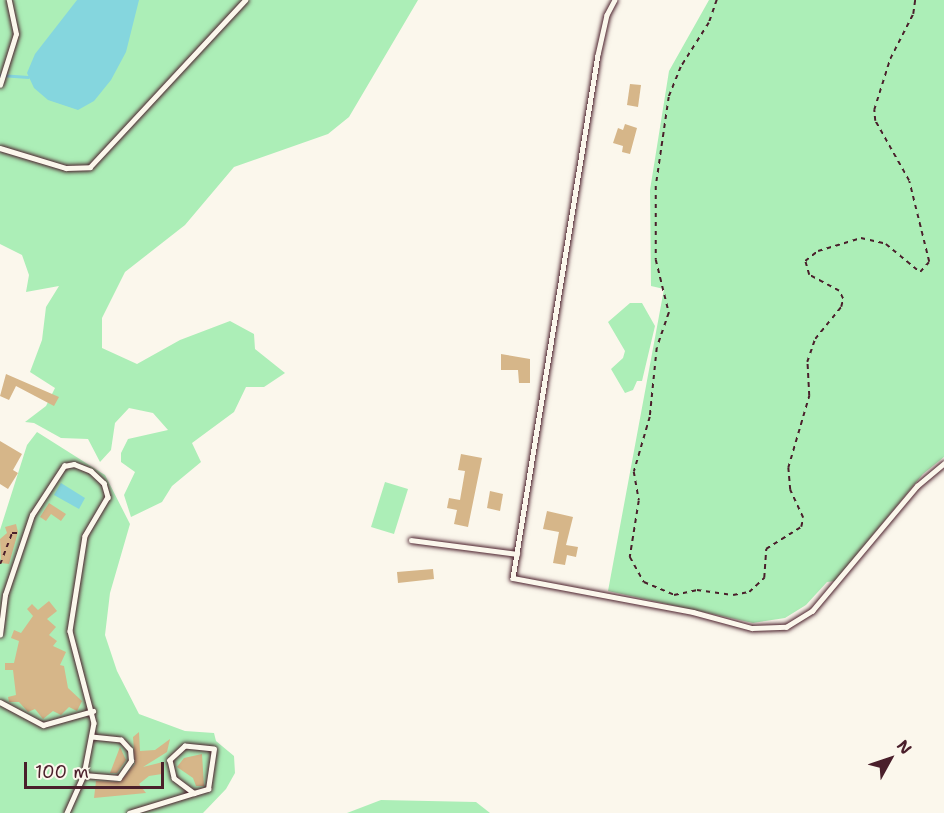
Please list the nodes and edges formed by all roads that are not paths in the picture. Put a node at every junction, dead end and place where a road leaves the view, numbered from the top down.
1 (9, 0) edge
2 (245, 0) edge
3 (615, 0) edge
4 (1, 83) edge
5 (0, 148) edge
6 (944, 464) edge
7 (411, 540) dead end
8 (517, 554) junction
9 (0, 635) edge
10 (0, 702) edge
11 (93, 711) junction
12 (92, 737) junction
13 (84, 775) junction
14 (194, 793) junction
15 (67, 813) edge
16 (129, 813) edge

1 - 4 lane
2 - 5 lane
3 - 8 lane
6 - 8 lane
7 - 8 lane
9 - 11 lane
10 - 11 lane
11 - 12 lane
12 - 13 lane
12 - 13 lane
13 - 15 lane
14 - 14 lane
14 - 16 lane

